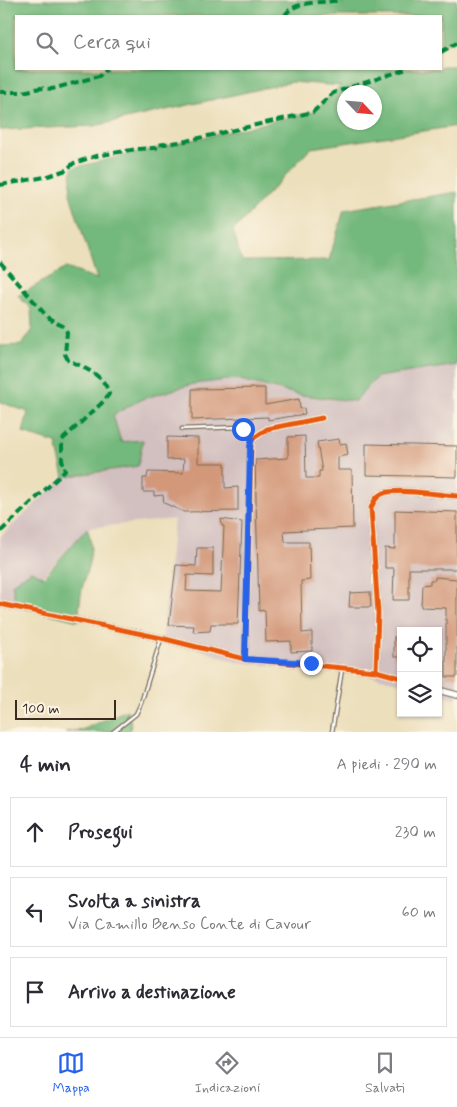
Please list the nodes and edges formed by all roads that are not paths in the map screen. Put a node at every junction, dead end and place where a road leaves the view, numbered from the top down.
1 (322, 418) dead end
2 (182, 430) dead end
3 (252, 439) junction
4 (457, 496) edge
5 (0, 604) edge
6 (161, 638) junction
7 (245, 659) junction
8 (342, 667) junction
9 (376, 671) junction
10 (397, 677) edge
11 (442, 691) edge
12 (457, 695) edge
13 (113, 732) edge
14 (332, 732) edge

1 - 3 street
2 - 3 lane
3 - 7 street
4 - 9 street
5 - 6 street
6 - 7 street
6 - 13 lane
7 - 8 street
8 - 9 street
8 - 14 lane
9 - 10 street
11 - 12 street

